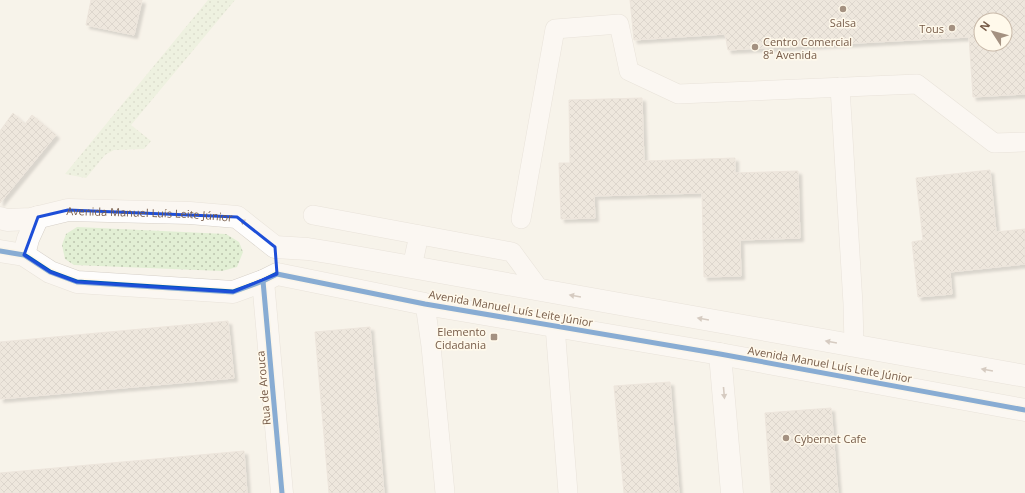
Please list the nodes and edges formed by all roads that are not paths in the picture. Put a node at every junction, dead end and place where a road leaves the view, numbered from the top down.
1 (840, 87) junction
2 (1025, 142) edge
3 (313, 215) dead end
4 (38, 217) junction
5 (0, 218) edge
6 (521, 219) dead end
7 (419, 235) junction
8 (275, 247) junction
9 (0, 251) edge
10 (24, 255) junction
11 (412, 267) junction
12 (270, 278) junction
13 (540, 290) junction
14 (425, 304) junction
15 (555, 326) junction
16 (854, 346) junction
17 (720, 354) junction
18 (1025, 376) edge
19 (1025, 410) edge
20 (282, 493) edge
21 (445, 493) edge
22 (568, 493) edge
23 (732, 493) edge

1 - 2 lane
1 - 6 lane
1 - 16 lane
3 - 7 lane
4 - 5 street, Avenida Manuel Luís Leite Júnior
8 -> 4 street, Avenida Manuel Luís Leite Júnior
4 - 10 street
7 - 11 lane
7 - 13 lane
8 - 11 street, Avenida Manuel Luís Leite Júnior
8 - 12 street
9 - 10 street, Avenida Manuel Luís Leite Júnior
10 - 12 street, Avenida Manuel Luís Leite Júnior
11 - 13 street, Avenida Manuel Luís Leite Júnior
12 - 14 street, Avenida Manuel Luís Leite Júnior
12 - 20 street, Rua de Arouca
16 -> 13 street, Avenida Manuel Luís Leite Júnior
14 - 15 street, Avenida Manuel Luís Leite Júnior
14 - 21 lane
15 - 17 street, Avenida Manuel Luís Leite Júnior
15 - 22 lane
18 -> 16 street, Avenida Manuel Luís Leite Júnior
17 - 19 street, Avenida Manuel Luís Leite Júnior
17 -> 23 street

